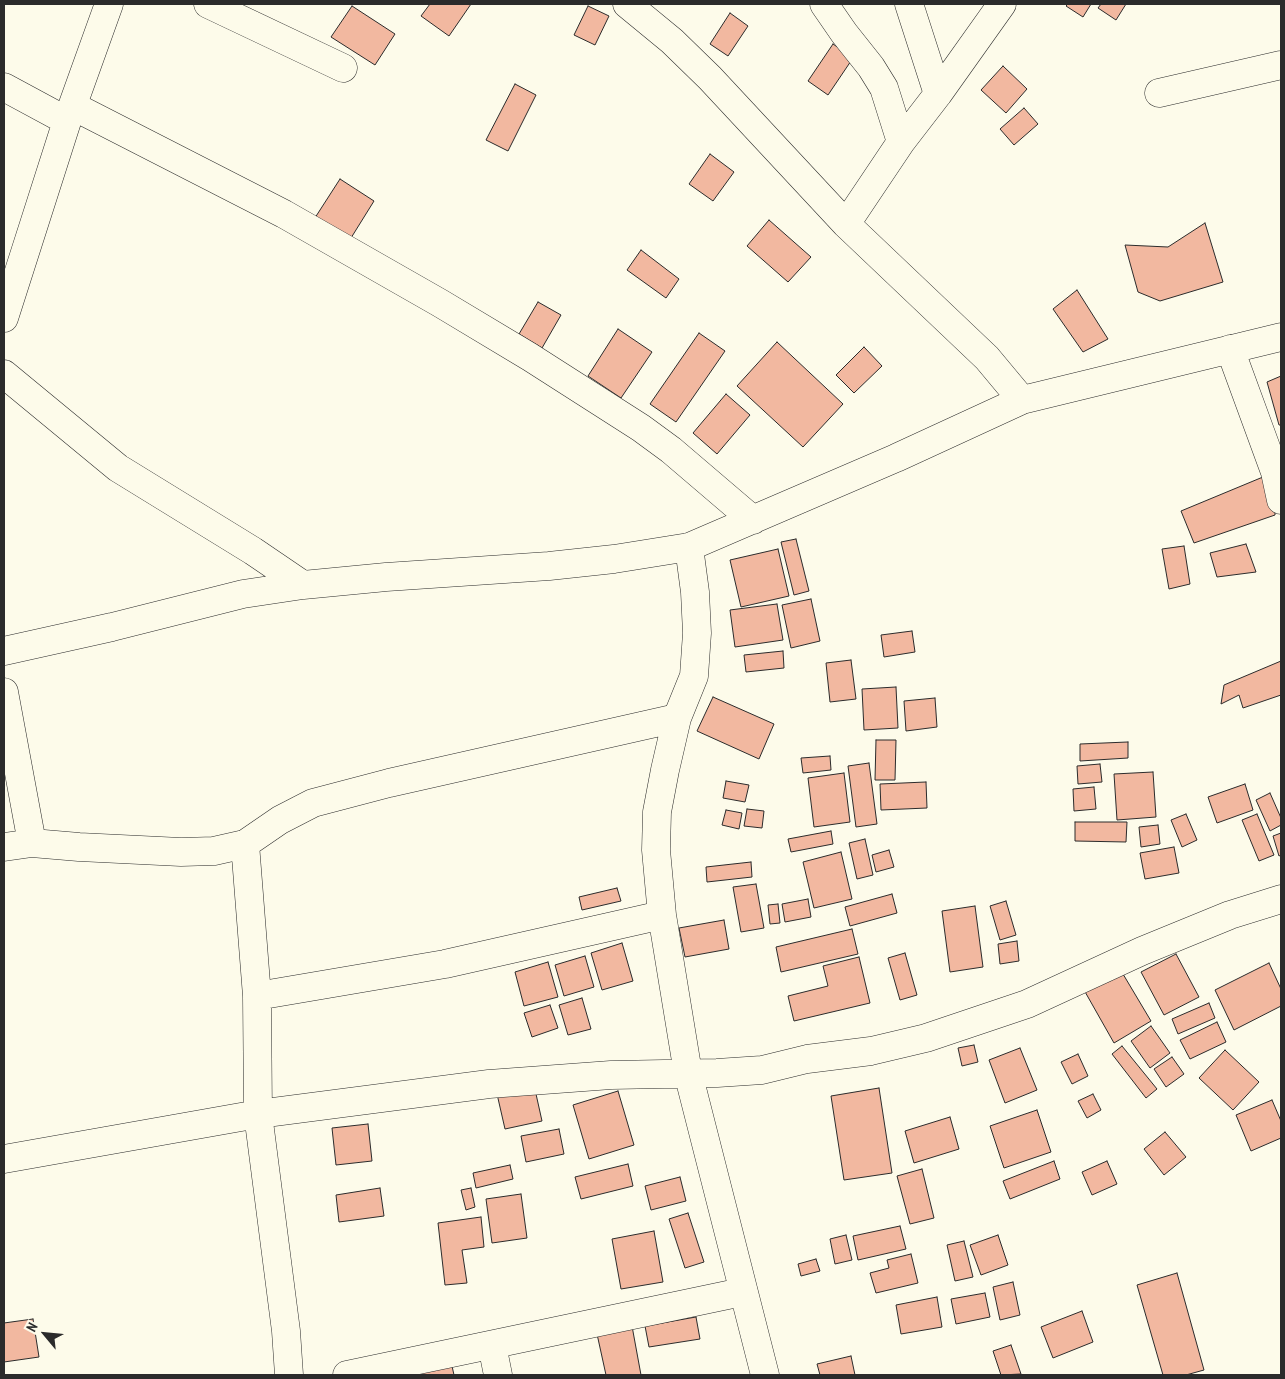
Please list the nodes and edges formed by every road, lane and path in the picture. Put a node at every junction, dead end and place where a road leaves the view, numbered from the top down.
1 (110, 4) edge
2 (208, 4) edge
3 (628, 4) edge
4 (824, 4) edge
5 (909, 4) edge
6 (1002, 4) edge
7 (1281, 65) edge
8 (343, 68) dead end
9 (4, 87) edge
10 (1158, 93) dead end
11 (938, 94) junction
12 (70, 113) junction
13 (901, 142) junction
14 (846, 224) junction
15 (6, 304) edge
16 (1281, 337) edge
17 (1230, 349) junction
18 (4, 374) edge
19 (1022, 400) junction
20 (1281, 500) edge
21 (753, 520) junction
22 (689, 547) junction
23 (303, 585) junction
24 (4, 651) edge
25 (4, 692) edge
26 (677, 718) junction
27 (32, 842) junction
28 (245, 844) junction
29 (4, 847) edge
30 (1281, 899) edge
31 (662, 915) junction
32 (257, 996) junction
33 (688, 1073) junction
34 (258, 1114) junction
35 (4, 1159) edge
36 (742, 1292) junction
37 (492, 1345) junction
38 (289, 1375) edge
39 (347, 1375) edge
40 (498, 1375) edge
41 (765, 1375) edge

1 - 12 street
2 - 8 street
3 - 14 street
4 - 13 street
5 - 11 street
6 - 11 street
7 - 10 street
9 - 12 street
11 - 13 street
12 - 15 street
12 - 21 street
13 - 14 street
14 - 19 street
16 - 17 street
17 - 19 street
17 - 20 street
18 - 23 street
19 - 21 street
21 - 22 street
22 - 23 street
22 - 26 street
23 - 24 street
25 - 27 street
26 - 28 street
26 - 31 street
27 - 28 street
27 - 29 street
28 - 32 street
30 - 33 street
31 - 32 street
31 - 33 street
32 - 34 street
33 - 34 street
33 - 36 street
34 - 35 street
34 - 38 street
36 - 37 street
36 - 41 street
37 - 39 street
37 - 40 street

